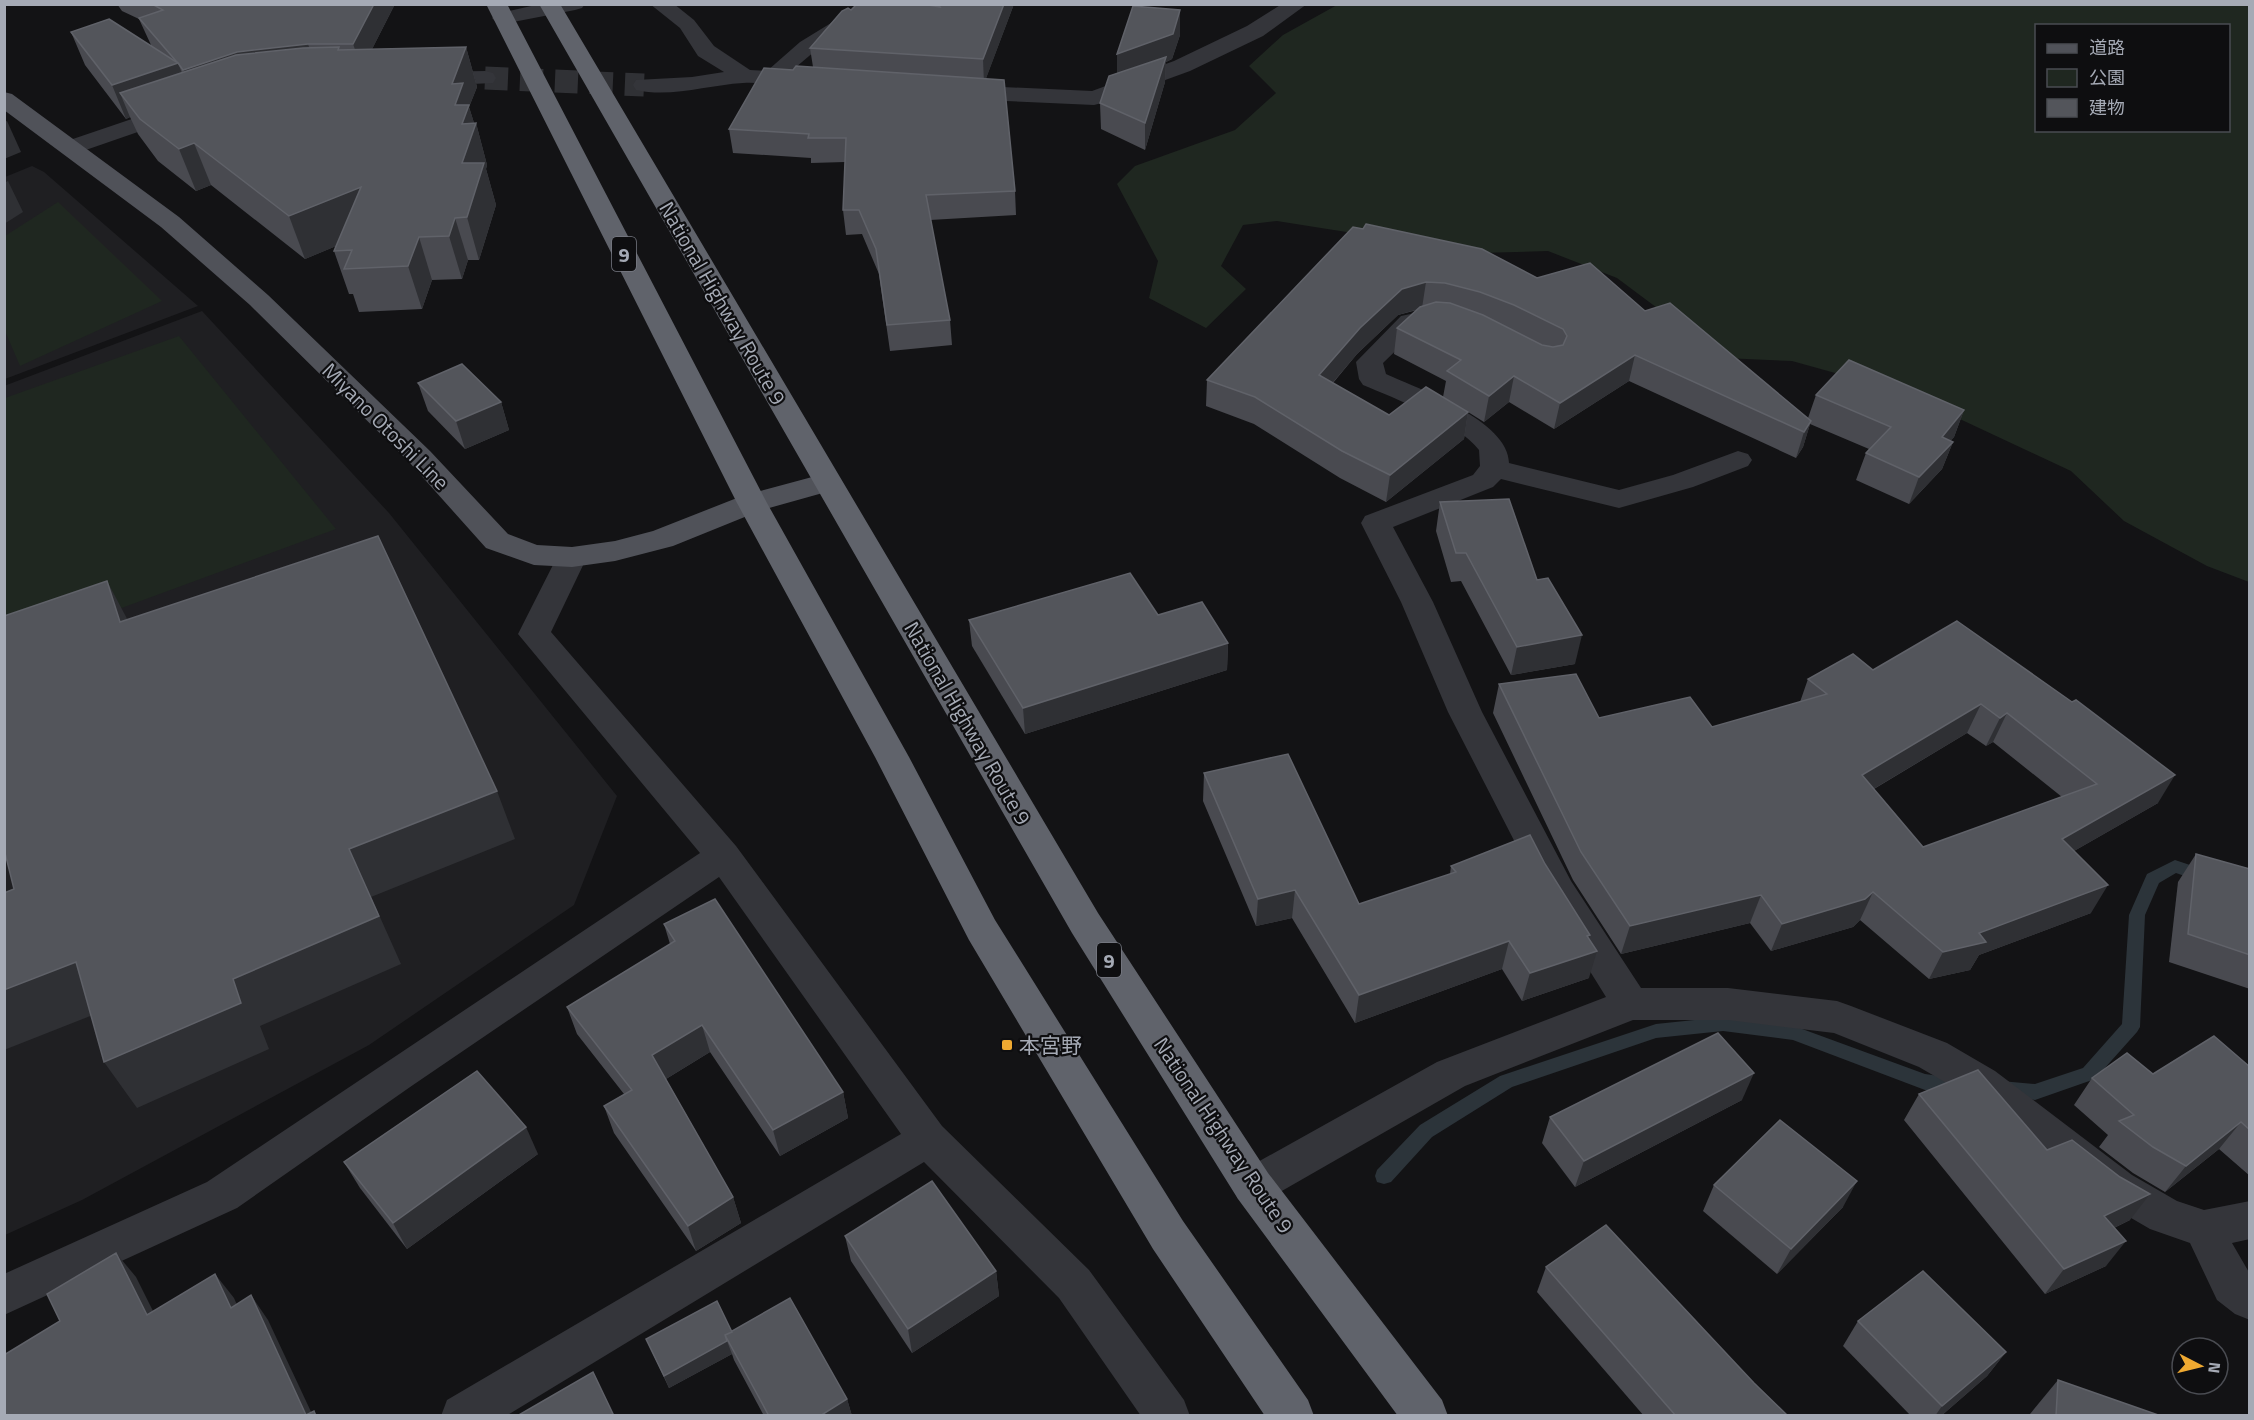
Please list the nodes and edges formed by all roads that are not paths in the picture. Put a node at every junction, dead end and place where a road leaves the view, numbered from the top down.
1 (660, 4) edge
2 (878, 4) edge
3 (1297, 4) edge
4 (558, 6) edge
5 (499, 11) edge
6 (744, 76) junction
7 (485, 78) tunnel mouth
8 (772, 78) junction
9 (407, 79) edge
10 (828, 83) edge
11 (645, 85) tunnel mouth
12 (940, 91) edge
13 (7, 103) edge
14 (192, 106) edge
15 (72, 147) junction
16 (1455, 320) edge
17 (1738, 460) dead end
18 (1494, 468) junction
19 (828, 482) junction
20 (752, 503) junction
21 (572, 557) junction
22 (723, 856) junction
23 (1631, 1004) junction
24 (928, 1139) junction
25 (1253, 1186) junction
26 (2250, 1220) edge
27 (2204, 1229) junction
28 (4, 1295) edge
29 (2250, 1300) edge
30 (463, 1416) edge
31 (1168, 1416) edge
32 (1292, 1416) edge
33 (1426, 1416) edge

1 - 6 street
2 - 8 street
3 - 12 street
4 - 5 street
4 - 19 highway, National Highway Route 9 / 9
5 - 20 highway, 9
6 - 8 street
6 - 11 street
7 - 9 street
8 - 10 street
13 - 15 main road, Miyano Otoshi Line
14 - 15 street
15 - 21 main road, Miyano Otoshi Line
16 - 18 street
17 - 18 street
18 - 23 street
19 - 20 main road, Miyano Otoshi Line
19 - 25 highway, National Highway Route 9 / 9
20 - 21 main road, Miyano Otoshi Line
20 - 32 highway, 9
21 - 22 street
22 - 24 street
22 - 28 street
23 - 25 street
23 - 27 street
24 - 30 street
24 - 31 street
25 - 33 highway, National Highway Route 9 / 9
26 - 27 street
27 - 29 street

